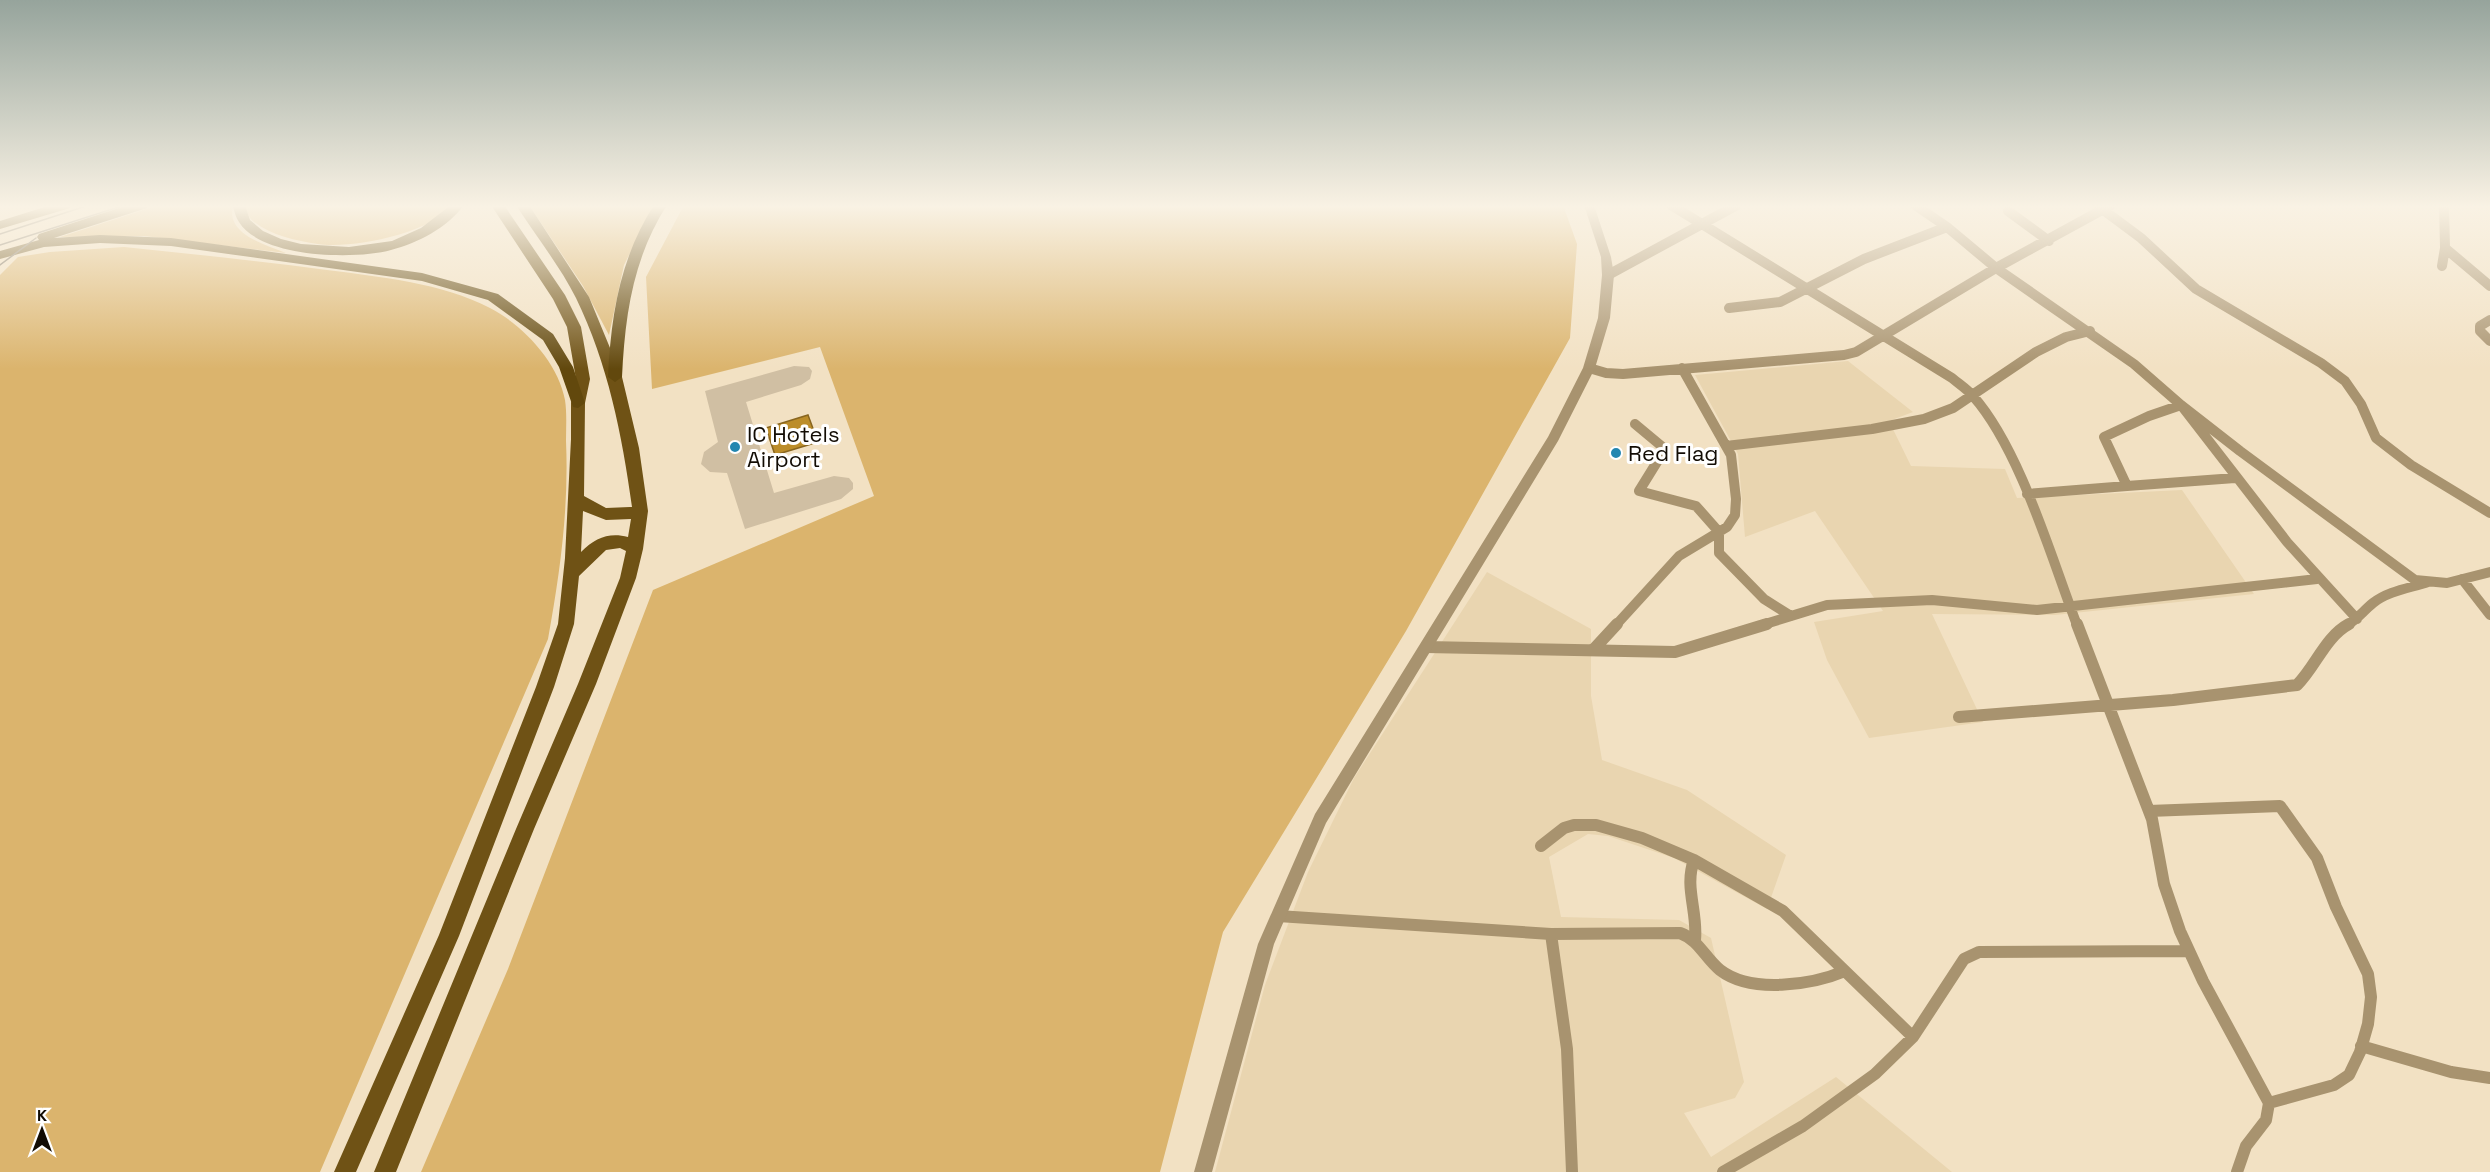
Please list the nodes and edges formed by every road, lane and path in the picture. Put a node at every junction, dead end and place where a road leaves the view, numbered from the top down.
1 (298, 260) edge
2 (534, 260) edge
3 (558, 260) edge
4 (633, 260) edge
5 (1606, 260) edge
6 (1636, 260) edge
7 (1758, 260) edge
8 (1863, 260) edge
9 (1986, 260) edge
10 (2012, 260) edge
11 (2164, 260) edge
12 (2443, 260) edge
13 (2459, 260) edge
14 (2442, 266) dead end
15 (1996, 268) junction
16 (1608, 275) junction
17 (2490, 286) edge
18 (1807, 289) junction
19 (1729, 308) dead end
20 (2490, 320) edge
21 (2090, 331) junction
22 (1881, 335) junction
23 (2490, 341) edge
24 (1589, 368) junction
25 (1682, 369) junction
26 (615, 377) junction
27 (1973, 395) junction
28 (578, 404) junction
29 (2181, 405) junction
30 (1635, 424) dead end
31 (1726, 446) junction
32 (2235, 478) junction
33 (2127, 486) junction
34 (2027, 494) junction
35 (576, 498) junction
36 (640, 512) junction
37 (2490, 513) edge
38 (1719, 532) junction
39 (635, 549) junction
40 (2490, 572) edge
41 (572, 573) junction
42 (2317, 579) junction
43 (2462, 579) junction
44 (2428, 582) junction
45 (2070, 607) junction
46 (2490, 615) edge
47 (1791, 616) junction
48 (2357, 619) junction
49 (1426, 647) junction
50 (1593, 650) junction
51 (2109, 706) junction
52 (1959, 717) dead end
53 (2149, 811) junction
54 (1541, 846) dead end
55 (1694, 860) junction
56 (1278, 916) junction
57 (1551, 934) junction
58 (1695, 940) junction
59 (2188, 951) junction
60 (1845, 971) junction
61 (1913, 1037) junction
62 (2361, 1046) junction
63 (2490, 1078) edge
64 (2269, 1103) junction
65 (345, 1172) edge
66 (386, 1172) edge
67 (1203, 1172) edge
68 (1572, 1172) edge
69 (1723, 1172) edge
70 (2237, 1172) edge

1 - 28 highway
2 - 28 main road
3 - 26 main road
4 - 26 highway
5 - 16 street
6 - 16 street
7 - 18 street
8 - 18 street
9 - 15 street
10 - 15 street
11 - 37 street
12 - 14 street
13 - 17 street
15 - 21 street
15 - 22 street
16 - 24 street
18 - 19 street
18 - 22 street
20 - 23 street
21 - 27 street
21 - 29 street
22 - 25 street
22 - 27 street
24 - 25 street
24 - 49 street
25 - 31 street
26 - 36 main road
27 - 31 street
27 - 34 street
28 - 35 main road
29 - 32 street
29 - 33 street
29 - 44 street
30 - 38 street
31 - 38 street
32 - 33 street
32 - 42 street
33 - 34 street
34 - 45 street
35 - 36 main road
35 - 41 main road
36 - 39 main road
38 - 47 street
38 - 50 street
39 - 41 main road
39 - 66 main road
40 - 43 street
41 - 65 main road
42 - 45 street
42 - 48 street
43 - 44 street
43 - 46 street
44 - 48 street
45 - 47 street
45 - 51 street
47 - 50 street
48 - 51 street
49 - 50 street
49 - 56 street
51 - 52 street
51 - 53 street
53 - 59 street
53 - 62 street
54 - 55 street
55 - 58 street
55 - 60 street
56 - 57 street
56 - 67 street
57 - 58 street
57 - 68 street
58 - 60 street
59 - 61 street
59 - 64 street
60 - 61 street
61 - 69 street
62 - 63 street
62 - 64 street
64 - 70 street

